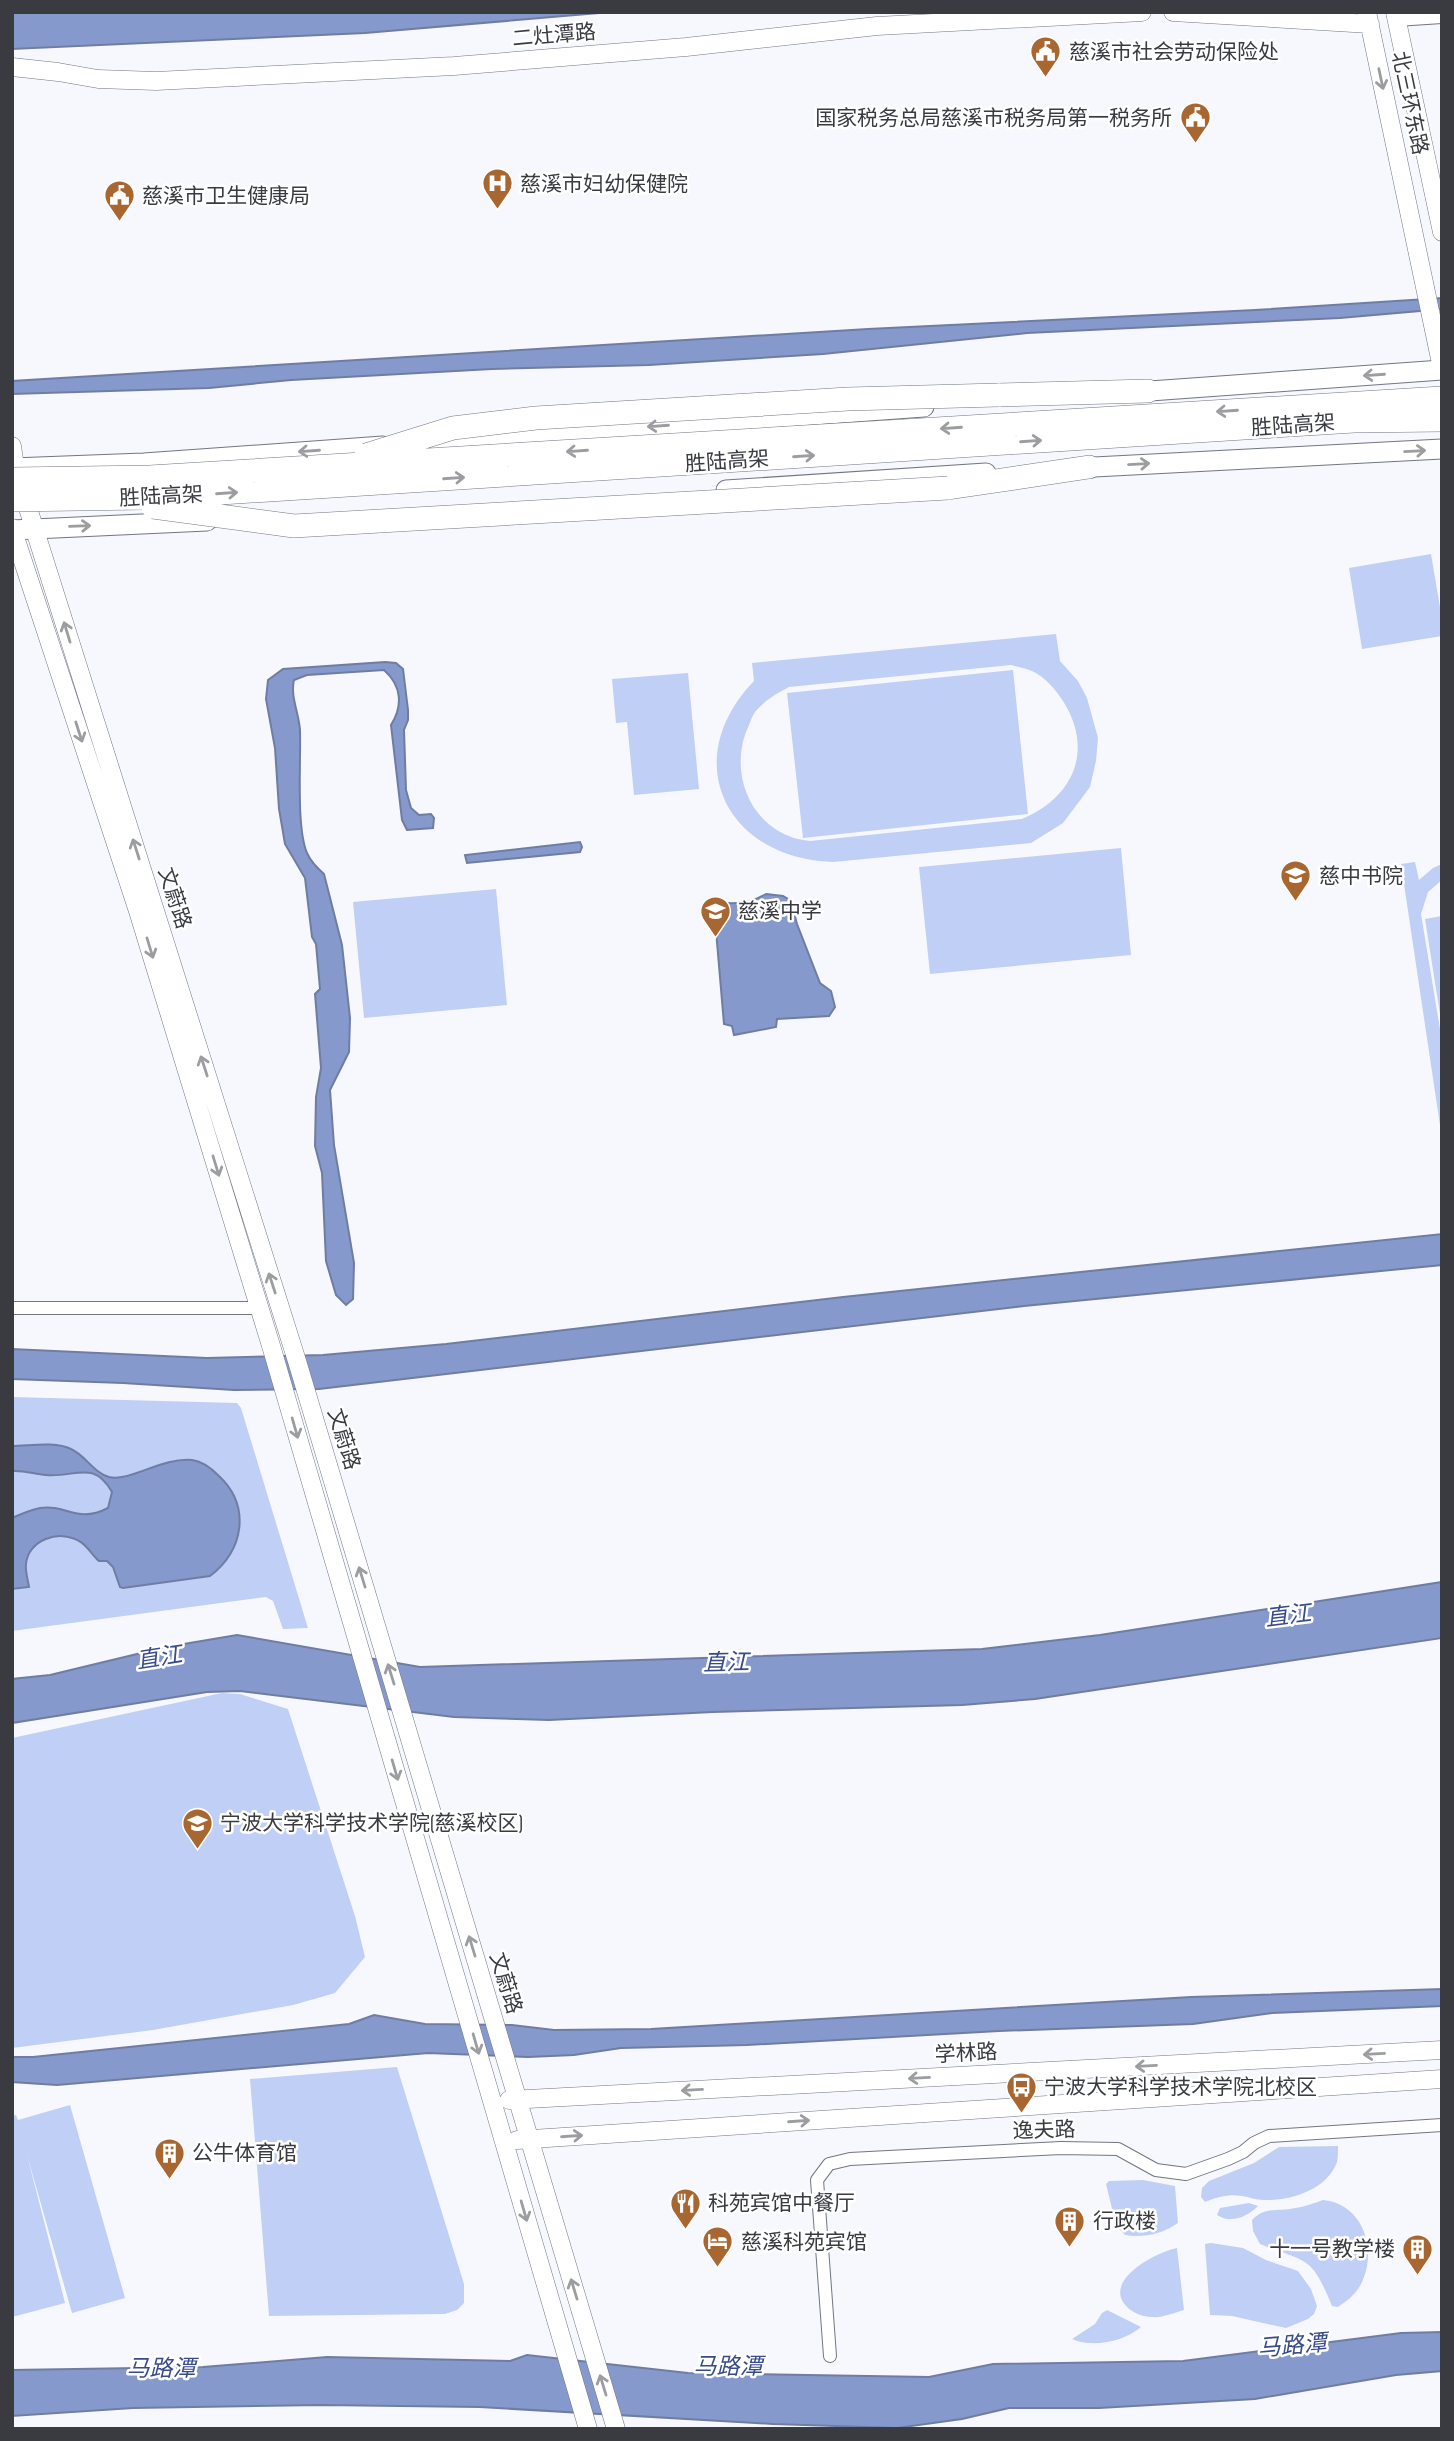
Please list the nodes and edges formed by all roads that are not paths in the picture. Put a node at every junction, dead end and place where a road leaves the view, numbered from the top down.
1 (1142, 12) edge
2 (1173, 12) edge
3 (1395, 16) edge
4 (1368, 18) edge
5 (1442, 18) edge
6 (12, 67) edge
7 (1442, 232) edge
8 (1442, 369) edge
9 (1148, 391) junction
10 (1442, 398) edge
11 (1442, 420) edge
12 (12, 446) edge
13 (1442, 449) edge
14 (332, 466) junction
15 (1089, 467) junction
16 (13, 471) edge
17 (88, 499) junction
18 (12, 500) edge
19 (34, 528) junction
20 (13, 529) edge
21 (12, 1308) edge
22 (260, 1308) junction
23 (1442, 2050) edge
24 (1442, 2079) edge
25 (517, 2100) junction
26 (492, 2101) junction
27 (1442, 2125) edge
28 (528, 2139) junction
29 (503, 2141) junction
30 (830, 2356) dead end
31 (586, 2422) edge
32 (614, 2423) edge

1 - 6 main road, 二灶潭路
2 - 4 main road
3 - 5 street
3 - 7 main road, 北三环东路
4 -> 8 main road, 北三环东路
8 -> 9 main road
9 - 14 highway, bridge
9 -> 16 main road
10 -> 14 highway, 胜陆高架, bridge
17 -> 11 highway, 胜陆高架, bridge
12 - 16 main road, 文蔚路
15 -> 13 main road
14 - 16 highway, 胜陆高架, bridge
15 - 17 highway, bridge
19 -> 15 main road
16 - 19 main road, 文蔚路
17 - 18 highway, 胜陆高架, bridge
19 - 20 main road
25 -> 19 main road, 文蔚路
20 -> 22 main road, 文蔚路
21 - 22 street
22 -> 26 main road, 文蔚路
23 -> 25 main road, 学林路
28 -> 24 main road
25 - 26 main road, 学林路
25 - 28 main road, 文蔚路
26 - 29 main road, 文蔚路
27 - 30 street, 逸夫路
28 - 29 main road
32 -> 28 main road, 文蔚路
29 -> 31 main road, 文蔚路

